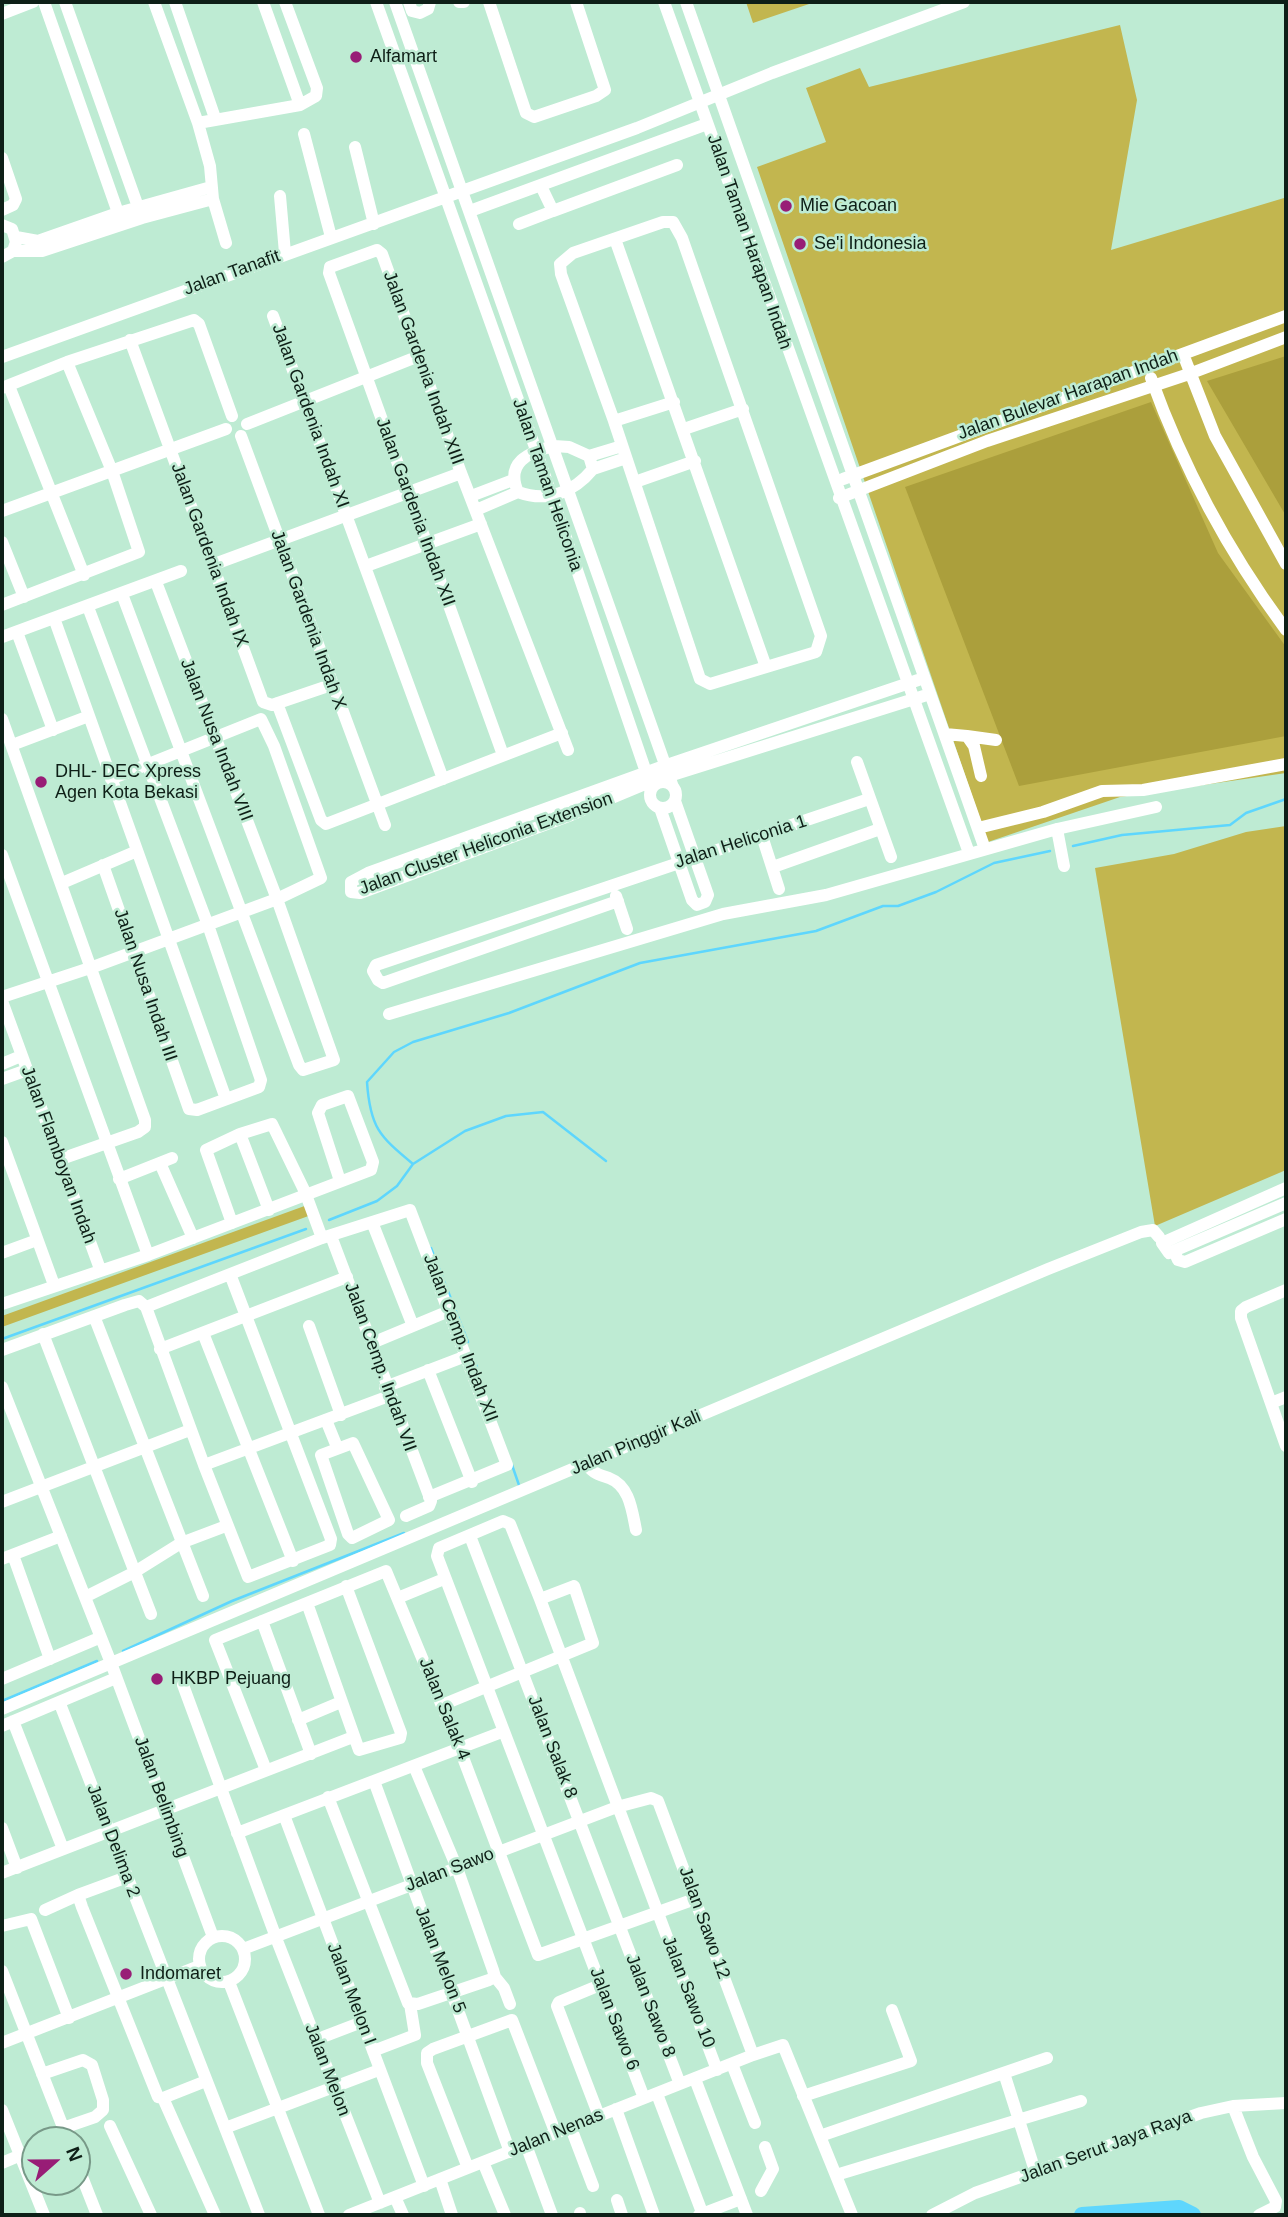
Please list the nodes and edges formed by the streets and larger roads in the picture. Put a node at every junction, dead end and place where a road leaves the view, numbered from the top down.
1 (33, 2) edge
2 (44, 2) edge
3 (65, 2) edge
4 (154, 2) edge
5 (175, 2) edge
6 (263, 2) edge
7 (285, 2) edge
8 (376, 2) edge
9 (430, 2) edge
10 (489, 2) edge
11 (576, 2) edge
12 (664, 2) edge
13 (687, 2) edge
14 (964, 2) edge
15 (403, 5) edge
16 (2, 14) edge
17 (719, 96) junction
18 (700, 103) junction
19 (300, 105) junction
20 (215, 118) junction
21 (198, 123) junction
22 (708, 124) junction
23 (304, 134) dead end
24 (355, 147) dead end
25 (2, 158) edge
26 (677, 165) dead end
27 (541, 186) junction
28 (444, 190) junction
29 (462, 190) junction
30 (212, 193) junction
31 (279, 196) dead end
32 (2, 210) edge
33 (470, 211) junction
34 (553, 211) junction
35 (140, 212) junction
36 (120, 219) junction
37 (374, 224) junction
38 (519, 224) dead end
39 (2, 225) edge
40 (331, 237) junction
41 (615, 239) junction
42 (226, 243) dead end
43 (10, 248) edge
44 (285, 253) junction
45 (329, 268) joint
46 (273, 316) dead end
47 (1286, 316) edge
48 (1286, 337) edge
49 (130, 340) junction
50 (1183, 355) junction
51 (419, 356) junction
52 (2, 357) edge
53 (67, 362) junction
54 (1147, 367) junction
55 (1189, 374) junction
56 (366, 377) junction
57 (1154, 386) junction
58 (5, 387) edge
59 (304, 401) junction
60 (674, 402) junction
61 (743, 410) junction
62 (232, 416) junction
63 (614, 421) junction
64 (247, 424) junction
65 (226, 429) junction
66 (684, 429) junction
67 (241, 436) junction
68 (554, 446) junction
69 (171, 449) junction
70 (536, 450) junction
71 (624, 452) junction
72 (589, 456) junction
73 (695, 461) junction
74 (593, 469) junction
75 (112, 471) junction
76 (461, 473) junction
77 (851, 476) junction
78 (635, 482) junction
79 (834, 482) junction
80 (515, 486) junction
81 (569, 491) junction
82 (857, 491) junction
83 (50, 494) junction
84 (407, 494) junction
85 (471, 496) junction
86 (551, 496) junction
87 (839, 498) junction
88 (476, 510) junction
89 (2, 511) edge
90 (347, 516) junction
91 (481, 524) junction
92 (279, 540) junction
93 (2, 542) edge
94 (426, 545) junction
95 (1286, 564) edge
96 (212, 565) junction
97 (366, 566) junction
98 (181, 570) dead end
99 (84, 575) junction
100 (156, 582) junction
101 (122, 594) junction
102 (24, 597) junction
103 (2, 605) edge
104 (88, 607) junction
105 (54, 618) junction
106 (1286, 630) edge
107 (17, 632) junction
108 (2, 638) edge
109 (766, 667) junction
110 (925, 678) junction
111 (908, 684) junction
112 (331, 685) junction
113 (930, 694) junction
114 (913, 699) junction
115 (277, 703) junction
116 (89, 716) junction
117 (2, 719) edge
118 (52, 730) junction
119 (562, 733) junction
120 (945, 734) junction
121 (967, 736) junction
122 (215, 738) junction
123 (996, 740) dead end
124 (12, 745) junction
125 (568, 750) dead end
126 (182, 753) junction
127 (503, 755) junction
128 (857, 762) dead end
129 (1286, 764) edge
130 (148, 765) junction
131 (669, 776) junction
132 (981, 776) dead end
133 (111, 779) junction
134 (443, 779) junction
135 (649, 781) junction
136 (869, 799) junction
137 (675, 801) junction
138 (377, 804) junction
139 (1156, 807) dead end
140 (660, 808) junction
141 (385, 825) dead end
142 (978, 828) junction
143 (880, 829) junction
144 (1057, 830) junction
145 (685, 831) junction
146 (671, 836) junction
147 (762, 836) junction
148 (985, 849) junction
149 (137, 851) junction
150 (969, 853) junction
151 (2, 855) edge
152 (1063, 855) dead end
153 (695, 857) junction
154 (891, 858) dead end
155 (680, 862) junction
156 (103, 866) junction
157 (773, 867) junction
158 (62, 883) junction
159 (612, 886) junction
160 (779, 889) dead end
161 (276, 899) junction
162 (618, 901) junction
163 (242, 912) junction
164 (208, 925) junction
165 (627, 929) dead end
166 (168, 939) junction
167 (134, 952) junction
168 (93, 967) junction
169 (48, 982) junction
170 (2, 999) edge
171 (389, 1014) dead end
172 (22, 1056) junction
173 (2, 1063) edge
174 (27, 1070) junction
175 (2, 1079) edge
176 (226, 1099) junction
177 (240, 1134) junction
178 (2, 1142) edge
179 (105, 1143) junction
180 (61, 1159) junction
181 (119, 1179) junction
182 (340, 1181) junction
183 (1286, 1188) edge
184 (309, 1202) junction
185 (1286, 1203) edge
186 (269, 1210) junction
187 (1286, 1219) edge
188 (372, 1222) junction
189 (232, 1223) junction
190 (324, 1234) junction
191 (1160, 1237) dead end
192 (193, 1238) junction
193 (37, 1240) junction
194 (1174, 1251) junction
195 (2, 1253) edge
196 (148, 1255) junction
197 (100, 1269) junction
198 (230, 1274) junction
199 (347, 1277) junction
200 (54, 1285) junction
201 (1286, 1290) edge
202 (2, 1304) edge
203 (146, 1307) junction
204 (449, 1311) junction
205 (247, 1315) junction
206 (94, 1316) junction
207 (309, 1325) dead end
208 (413, 1326) junction
209 (203, 1333) junction
210 (43, 1334) junction
211 (372, 1343) junction
212 (159, 1349) junction
213 (2, 1350) edge
214 (466, 1356) junction
215 (428, 1370) junction
216 (2, 1387) edge
217 (387, 1391) junction
218 (1286, 1397) edge
219 (1271, 1403) junction
220 (341, 1415) junction
221 (326, 1420) junction
222 (190, 1430) junction
223 (292, 1433) junction
224 (1286, 1446) edge
225 (144, 1447) junction
226 (337, 1447) junction
227 (249, 1450) junction
228 (586, 1464) junction
229 (204, 1465) junction
230 (93, 1466) junction
231 (472, 1482) junction
232 (41, 1487) junction
233 (429, 1497) junction
234 (2, 1502) edge
235 (406, 1516) dead end
236 (226, 1526) junction
237 (636, 1530) dead end
238 (61, 1536) junction
239 (470, 1536) junction
240 (181, 1543) junction
241 (7, 1557) edge
242 (293, 1561) junction
243 (133, 1573) junction
244 (444, 1579) junction
245 (346, 1586) junction
246 (203, 1596) dead end
247 (85, 1597) junction
248 (400, 1597) junction
249 (540, 1599) junction
250 (307, 1603) junction
251 (151, 1614) dead end
252 (262, 1621) junction
253 (106, 1651) junction
254 (561, 1658) junction
255 (50, 1659) junction
256 (523, 1673) junction
257 (3, 1675) edge
258 (116, 1678) junction
259 (183, 1685) dead end
260 (485, 1688) junction
261 (341, 1702) junction
262 (60, 1704) junction
263 (442, 1705) junction
264 (2, 1709) edge
265 (298, 1720) junction
266 (8, 1723) edge
267 (502, 1732) junction
268 (353, 1737) junction
269 (460, 1749) junction
270 (311, 1754) junction
271 (415, 1766) junction
272 (266, 1769) junction
273 (374, 1781) junction
274 (220, 1787) junction
275 (328, 1797) junction
276 (658, 1801) joint
277 (617, 1807) junction
278 (165, 1808) junction
279 (285, 1815) junction
280 (580, 1821) junction
281 (2, 1828) edge
282 (108, 1829) junction
283 (237, 1833) junction
284 (542, 1836) junction
285 (63, 1849) junction
286 (499, 1852) junction
287 (17, 1868) junction
288 (457, 1868) junction
289 (2, 1873) edge
290 (127, 1877) junction
291 (412, 1885) junction
292 (78, 1895) junction
293 (695, 1899) junction
294 (367, 1902) junction
295 (45, 1910) dead end
296 (658, 1913) junction
297 (323, 1919) junction
298 (2, 1926) edge
299 (620, 1928) junction
300 (213, 1937) junction
301 (276, 1937) junction
302 (583, 1941) junction
303 (243, 1949) junction
304 (198, 1966) junction
305 (2, 1971) edge
306 (495, 1977) junction
307 (166, 1979) junction
308 (229, 1982) junction
309 (600, 1984) junction
310 (454, 1992) junction
311 (118, 1997) junction
312 (410, 2004) junction
313 (510, 2004) dead end
314 (892, 2010) dead end
315 (69, 2018) junction
316 (362, 2022) junction
317 (26, 2035) junction
318 (468, 2035) junction
319 (316, 2040) junction
320 (2, 2043) edge
321 (751, 2050) junction
322 (373, 2051) junction
323 (1047, 2058) dead end
324 (732, 2064) junction
325 (379, 2070) junction
326 (717, 2070) junction
327 (1004, 2073) junction
328 (42, 2074) junction
329 (695, 2079) junction
330 (206, 2081) junction
331 (680, 2084) junction
332 (333, 2085) junction
333 (650, 2096) junction
334 (803, 2096) junction
335 (163, 2098) junction
336 (1080, 2101) dead end
337 (1286, 2103) edge
338 (277, 2106) junction
339 (1233, 2106) junction
340 (616, 2109) junction
341 (2, 2110) edge
342 (599, 2116) junction
343 (1018, 2119) junction
344 (755, 2123) dead end
345 (60, 2126) edge
346 (80, 2126) edge
347 (110, 2126) dead end
348 (225, 2128) junction
349 (571, 2128) junction
350 (556, 2134) junction
351 (820, 2136) junction
352 (526, 2145) junction
353 (765, 2147) dead end
354 (510, 2152) junction
355 (20, 2156) junction
356 (483, 2162) junction
357 (2, 2163) edge
358 (468, 2168) junction
359 (1036, 2174) junction
360 (836, 2175) junction
361 (440, 2179) junction
362 (424, 2186) junction
363 (593, 2186) dead end
364 (761, 2191) dead end
365 (90, 2196) edge
366 (395, 2197) junction
367 (741, 2199) junction
368 (617, 2200) dead end
369 (380, 2203) junction
370 (44, 2215) edge
371 (97, 2215) edge
372 (151, 2215) edge
373 (215, 2215) edge
374 (259, 2215) edge
375 (319, 2215) edge
376 (351, 2215) edge
377 (403, 2215) edge
378 (452, 2215) edge
379 (505, 2215) edge
380 (552, 2215) edge
381 (622, 2215) edge
382 (654, 2215) edge
383 (702, 2215) edge
384 (747, 2215) edge
385 (852, 2215) edge
386 (932, 2215) edge
387 (1259, 2215) edge

1 - 16 street
2 - 36 street
3 - 35 street
4 - 21 street
5 - 20 street
6 - 19 street
7 - 19 street
8 - 28 street, Jalan Taman Heliconia
9 - 15 street
10 - 11 street
12 - 18 street, Jalan Taman Harapan Indah
13 - 17 street, Jalan Taman Harapan Indah
14 - 17 street, Jalan Tanafit
15 - 29 street, Jalan Taman Heliconia
17 - 18 street, Jalan Tanafit
17 - 77 street, Jalan Taman Harapan Indah
18 - 22 street, Jalan Taman Harapan Indah
18 - 29 street, Jalan Tanafit
19 - 20 street
20 - 21 street
21 - 30 street
22 - 27 street
22 - 79 street, Jalan Taman Harapan Indah
23 - 40 street
24 - 37 street
25 - 32 street
26 - 34 street
27 - 33 street
27 - 34 street
28 - 29 street, Jalan Tanafit
28 - 37 street, Jalan Tanafit
28 - 70 street, Jalan Taman Heliconia
29 - 33 street, Jalan Taman Heliconia
30 - 35 street
30 - 42 street
31 - 44 street
33 - 68 street, Jalan Taman Heliconia
34 - 38 street
35 - 36 street
36 - 43 street
37 - 40 street, Jalan Tanafit
39 - 43 street
40 - 44 street, Jalan Tanafit
41 - 60 street
41 - 61 street
41 - 63 street
44 - 52 street, Jalan Tanafit
45 - 51 street, Jalan Gardenia Indah XIII
45 - 56 street, Jalan Gardenia Indah XII
46 - 59 street, Jalan Gardenia Indah XI
47 - 50 street, Jalan Bulevar Harapan Indah
48 - 55 street, Jalan Bulevar Harapan Indah
49 - 53 street
49 - 62 street
49 - 69 street, Jalan Gardenia Indah IX
50 - 54 street, Jalan Bulevar Harapan Indah
50 - 55 street
51 - 56 street
51 - 76 street, Jalan Gardenia Indah XIII
53 - 58 street
53 - 75 street
54 - 57 street
54 - 77 street, Jalan Bulevar Harapan Indah
55 - 57 street, Jalan Bulevar Harapan Indah
55 - 95 street
56 - 59 street
56 - 84 street, Jalan Gardenia Indah XII
57 - 82 street, Jalan Bulevar Harapan Indah
57 - 106 street
58 - 83 street
59 - 64 street
59 - 90 street, Jalan Gardenia Indah XI
60 - 63 street
60 - 66 street
61 - 66 street
61 - 109 street
62 - 64 street
62 - 65 street
63 - 71 street
64 - 67 street
65 - 67 street
65 - 69 street
66 - 73 street
67 - 92 street, Jalan Gardenia Indah X
68 - 70 street
68 - 72 street
68 - 81 street, Jalan Taman Heliconia
69 - 75 street
69 - 96 street, Jalan Gardenia Indah IX
70 - 80 street
70 - 86 street, Jalan Taman Heliconia
71 - 72 street
71 - 74 street
71 - 78 street
72 - 74 street
73 - 78 street
73 - 109 street
74 - 81 street
75 - 83 street
75 - 99 street
76 - 84 street
76 - 85 street, Jalan Gardenia Indah XIII
77 - 79 street, Jalan Bulevar Harapan Indah
77 - 82 street, Jalan Taman Harapan Indah
78 - 109 street
79 - 87 street, Jalan Taman Harapan Indah
80 - 85 street
80 - 86 street
80 - 88 street
81 - 86 street
81 - 131 street, Jalan Taman Heliconia
82 - 87 street, Jalan Bulevar Harapan Indah
82 - 110 street
83 - 89 street
83 - 99 street
84 - 90 street
84 - 94 street, Jalan Gardenia Indah XII
85 - 88 street, Jalan Gardenia Indah XIII
86 - 135 street, Jalan Taman Heliconia
87 - 111 street
88 - 91 street, Jalan Gardenia Indah XIII
90 - 92 street
90 - 97 street, Jalan Gardenia Indah XI
91 - 94 street
91 - 119 street, Jalan Gardenia Indah XIII
92 - 96 street
92 - 112 street, Jalan Gardenia Indah X
93 - 102 street
94 - 97 street
94 - 127 street, Jalan Gardenia Indah XII
96 - 115 street, Jalan Gardenia Indah IX
97 - 134 street, Jalan Gardenia Indah XI
98 - 100 street
99 - 102 street
100 - 101 street
100 - 122 street, Jalan Nusa Indah VIII
101 - 104 street
101 - 126 street
102 - 103 street
104 - 105 street
104 - 130 street
105 - 107 street
105 - 116 street
107 - 108 street
107 - 118 street
110 - 111 street
110 - 113 street
111 - 114 street
111 - 131 street
112 - 115 street
112 - 138 street, Jalan Gardenia Indah X
113 - 114 street
113 - 120 street
114 - 131 street
114 - 150 street
115 - 138 street
116 - 118 street
116 - 133 street
117 - 124 street
118 - 124 street
119 - 125 street, Jalan Gardenia Indah XIII
119 - 127 street
120 - 121 street
120 - 142 street
121 - 123 street
121 - 132 street
122 - 126 street
122 - 161 street, Jalan Nusa Indah VIII
122 - 161 street
124 - 158 street
126 - 130 street
126 - 163 street
127 - 134 street
128 - 136 street
129 - 142 street
130 - 133 street
130 - 164 street
131 - 135 street
131 - 135 street
131 - 137 street, Jalan Taman Heliconia
133 - 149 street
134 - 138 street
135 - 135 street, Jalan Cluster Heliconia Extension
135 - 140 street, Jalan Taman Heliconia
136 - 143 street
136 - 147 street, Jalan Heliconia 1
137 - 140 street
137 - 145 street, Jalan Taman Heliconia
138 - 141 street, Jalan Gardenia Indah X
139 - 144 street
140 - 146 street
142 - 148 street
143 - 154 street
143 - 157 street
144 - 148 street
144 - 152 street
145 - 146 street
145 - 153 street, Jalan Taman Heliconia
146 - 155 street
147 - 153 street, Jalan Heliconia 1
147 - 157 street
148 - 150 street
149 - 156 street
149 - 166 street
150 - 171 street
151 - 169 street
153 - 155 street, Jalan Heliconia 1
153 - 155 street, Jalan Taman Heliconia
155 - 159 street, Jalan Heliconia 1
156 - 158 street
156 - 167 street, Jalan Nusa Indah III
157 - 160 street
158 - 168 street
159 - 162 street
159 - 162 street, Jalan Heliconia 1
161 - 163 street
161 - 163 street, Jalan Nusa Indah VIII
162 - 165 street
163 - 164 street
164 - 166 street
164 - 176 street
166 - 167 street
166 - 176 street
167 - 168 street
167 - 176 street, Jalan Nusa Indah III
168 - 169 street
168 - 179 street
169 - 170 street
169 - 179 street
170 - 172 street, Jalan Flamboyan Indah
172 - 173 street
172 - 174 street, Jalan Flamboyan Indah
174 - 175 street
174 - 180 street, Jalan Flamboyan Indah
177 - 184 street, Jalan Cemp. Indah VII
177 - 186 street
177 - 189 street
178 - 193 street
179 - 180 street
179 - 181 street
180 - 197 street, Jalan Flamboyan Indah
181 - 192 street
181 - 196 street
182 - 182 street
182 - 184 street
183 - 194 street
184 - 186 street
184 - 190 street, Jalan Cemp. Indah VII
185 - 194 street
186 - 189 street
187 - 194 street
188 - 190 street, Jalan Cemp. Indah XII
188 - 204 street, Jalan Cemp. Indah XII
188 - 208 street
189 - 192 street
190 - 198 street, Jalan Cemp. Indah XII
190 - 199 street, Jalan Cemp. Indah VII
191 - 228 street, Jalan Pinggir Kali
192 - 196 street
193 - 195 street
193 - 200 street
196 - 197 street
197 - 200 street
198 - 203 street, Jalan Cemp. Indah XII
198 - 205 street
199 - 205 street
199 - 211 street, Jalan Cemp. Indah VII
200 - 202 street
201 - 219 street
203 - 206 street, Jalan Cemp. Indah XII
203 - 212 street
204 - 208 street
204 - 214 street, Jalan Cemp. Indah XII
205 - 209 street
205 - 223 street
206 - 210 street
206 - 225 street
207 - 220 street
208 - 211 street
209 - 212 street
209 - 227 street
210 - 213 street
210 - 230 street
211 - 217 street, Jalan Cemp. Indah VII
212 - 222 street
214 - 215 street
214 - 231 street, Jalan Cemp. Indah XII
215 - 217 street
215 - 231 street
216 - 232 street, Jalan Belimbing
217 - 220 street
217 - 233 street, Jalan Cemp. Indah VII
218 - 219 street
219 - 224 street
220 - 221 street
221 - 223 street
221 - 226 street
222 - 225 street
222 - 229 street
223 - 227 street
223 - 242 street
225 - 230 street
225 - 240 street
226 - 226 street
227 - 229 street
227 - 242 street
228 - 237 street
228 - 253 street, Jalan Pinggir Kali
229 - 236 street
230 - 232 street
230 - 243 street
231 - 233 street, Jalan Cemp. Indah XII
232 - 234 street
232 - 238 street, Jalan Belimbing
233 - 235 street
236 - 240 street
236 - 242 street
238 - 241 street
238 - 247 street, Jalan Belimbing
239 - 244 street, Jalan Sawo 6
239 - 249 street, Jalan Sawo 10
239 - 256 street, Jalan Salak 8
240 - 243 street
240 - 246 street
241 - 255 street
243 - 247 street
243 - 251 street
244 - 248 street
244 - 260 street, Jalan Sawo 6
245 - 248 street, Jalan Salak 4
245 - 250 street
245 - 268 street
247 - 253 street, Jalan Belimbing
248 - 263 street, Jalan Salak 4
249 - 254 street, Jalan Sawo 10
249 - 254 street
250 - 252 street
250 - 261 street
252 - 265 street
252 - 272 street
253 - 255 street
253 - 258 street, Jalan Belimbing
253 - 264 street
254 - 256 street
254 - 277 street, Jalan Sawo 10
255 - 257 street
256 - 260 street
256 - 280 street, Jalan Salak 8
258 - 262 street
258 - 278 street, Jalan Belimbing
259 - 274 street, Jalan Melon
260 - 263 street
260 - 267 street, Jalan Sawo 6
261 - 265 street
261 - 268 street
262 - 266 street
262 - 282 street, Jalan Delima 2
263 - 269 street, Jalan Salak 4
265 - 270 street
266 - 285 street
267 - 269 street
267 - 284 street, Jalan Sawo 6
268 - 270 street
269 - 271 street
269 - 286 street, Jalan Salak 4
270 - 272 street
271 - 273 street
271 - 288 street
272 - 274 street
273 - 275 street
273 - 291 street, Jalan Melon 5
274 - 278 street
274 - 283 street, Jalan Melon
275 - 279 street
275 - 294 street
276 - 277 street, Jalan Sawo
276 - 293 street, Jalan Sawo 12
277 - 280 street, Jalan Sawo
277 - 296 street, Jalan Sawo 10
278 - 282 street
278 - 300 street, Jalan Belimbing
279 - 283 street
279 - 297 street, Jalan Melon I
280 - 284 street, Jalan Sawo
280 - 299 street, Jalan Salak 8
281 - 287 street
282 - 285 street
282 - 290 street, Jalan Delima 2
283 - 301 street, Jalan Melon
284 - 286 street, Jalan Sawo
284 - 302 street, Jalan Sawo 6
285 - 287 street
286 - 288 street, Jalan Sawo
286 - 302 street, Jalan Salak 4
287 - 289 street
288 - 291 street, Jalan Sawo
288 - 306 street
290 - 292 street
290 - 307 street, Jalan Delima 2
291 - 294 street, Jalan Sawo
291 - 310 street, Jalan Melon 5
292 - 295 street
292 - 311 street
293 - 296 street
293 - 321 street, Jalan Sawo 12
294 - 297 street, Jalan Sawo
294 - 312 street
296 - 299 street
296 - 326 street, Jalan Sawo 10
297 - 301 street, Jalan Sawo
297 - 316 street, Jalan Melon I
298 - 315 street
299 - 302 street
299 - 331 street, Jalan Sawo 8
300 - 303 street
300 - 304 street
301 - 303 street, Jalan Sawo
301 - 319 street, Jalan Melon
302 - 309 street, Jalan Sawo 6
303 - 308 street
304 - 307 street
304 - 308 street
305 - 317 street
306 - 310 street
306 - 313 street
307 - 311 street
307 - 330 street, Jalan Delima 2
308 - 338 street
309 - 333 street, Jalan Sawo 6
309 - 342 street
310 - 312 street
310 - 318 street, Jalan Melon 5
311 - 315 street
311 - 335 street
312 - 322 street
314 - 334 street
315 - 317 street
316 - 319 street
316 - 322 street, Jalan Melon I
317 - 320 street
317 - 328 street
318 - 350 street
318 - 354 street, Jalan Melon 5
318 - 358 street
319 - 332 street, Jalan Melon
321 - 324 street, Jalan Nenas
321 - 334 street, Jalan Nenas
322 - 325 street, Jalan Melon I
323 - 327 street
324 - 326 street, Jalan Nenas
324 - 344 street
325 - 332 street
325 - 362 street, Jalan Melon I
326 - 329 street, Jalan Nenas
327 - 343 street
327 - 351 street
328 - 345 street
328 - 346 street
329 - 331 street, Jalan Nenas
329 - 367 street
330 - 335 street
330 - 348 street, Jalan Delima 2
331 - 333 street, Jalan Nenas
332 - 338 street
332 - 369 street, Jalan Melon
333 - 340 street, Jalan Nenas
333 - 383 street, Jalan Sawo 6
334 - 351 street
335 - 373 street
336 - 343 street
337 - 339 street, Jalan Serut Jaya Raya
338 - 348 street
338 - 375 street
339 - 359 street, Jalan Serut Jaya Raya
339 - 387 street
340 - 342 street, Jalan Nenas
340 - 382 street
341 - 355 street
342 - 349 street, Jalan Nenas
343 - 359 street
343 - 360 street
347 - 372 street
348 - 374 street, Jalan Delima 2
349 - 350 street, Jalan Nenas
349 - 363 street
350 - 352 street, Jalan Nenas
351 - 360 street
352 - 354 street, Jalan Nenas
352 - 380 street
353 - 364 street
354 - 356 street, Jalan Nenas
355 - 357 street
355 - 370 street
356 - 358 street, Jalan Nenas
356 - 379 street
358 - 361 street, Jalan Nenas
359 - 386 street, Jalan Serut Jaya Raya
360 - 385 street
361 - 362 street, Jalan Nenas
361 - 378 street
362 - 366 street, Jalan Nenas
365 - 371 street
366 - 369 street, Jalan Nenas
366 - 377 street
367 - 383 street
367 - 384 street
368 - 381 street
369 - 376 street, Jalan Nenas

